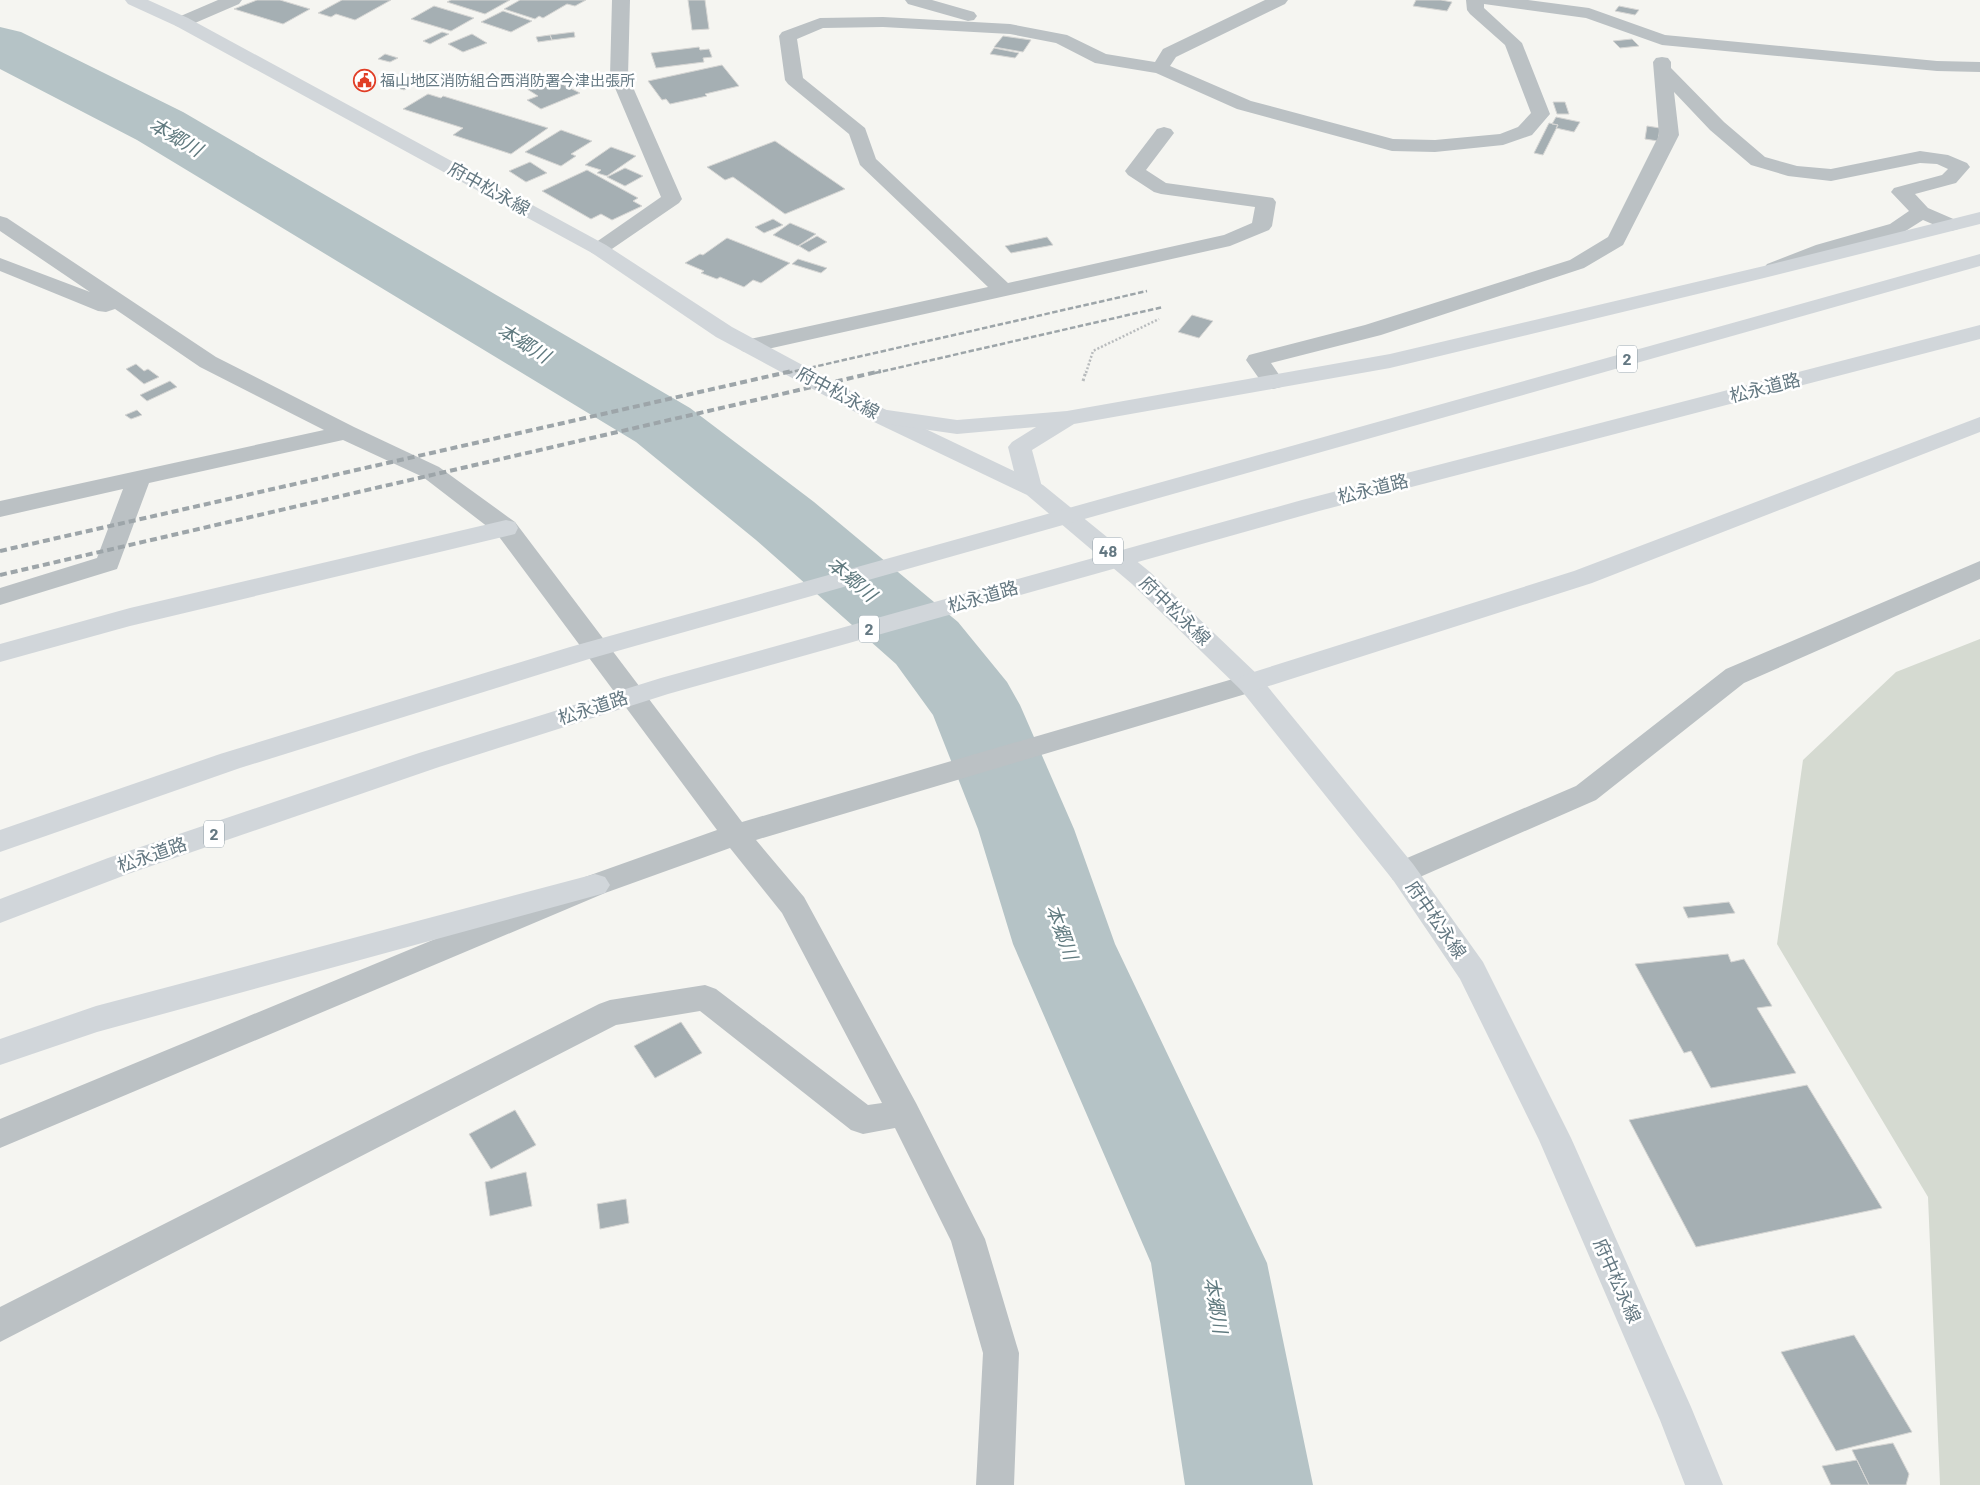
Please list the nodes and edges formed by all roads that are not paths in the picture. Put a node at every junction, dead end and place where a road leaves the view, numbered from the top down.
1 (134, 0) edge
2 (233, 0) edge
3 (622, 0) edge
4 (914, 0) edge
5 (1279, 0) edge
6 (1475, 0) edge
7 (1488, 0) edge
8 (182, 22) junction
9 (1010, 29) junction
10 (1662, 40) junction
11 (1980, 67) edge
12 (1160, 68) junction
13 (1662, 69) junction
14 (1164, 133) dead end
15 (1921, 212) junction
16 (1980, 218) edge
17 (0, 222) edge
18 (1951, 225) junction
19 (599, 249) junction
20 (1980, 260) edge
21 (0, 264) edge
22 (1764, 272) junction
23 (1003, 290) junction
24 (154, 325) junction
25 (1980, 332) edge
26 (750, 346) junction
27 (1273, 382) junction
28 (880, 416) junction
29 (1067, 418) junction
30 (1980, 424) edge
31 (346, 432) junction
32 (139, 478) junction
33 (1030, 487) junction
34 (0, 509) edge
35 (506, 528) junction
36 (1980, 569) edge
37 (0, 597) edge
38 (0, 654) edge
39 (1250, 683) junction
40 (94, 806) junction
41 (0, 829) edge
42 (736, 836) junction
43 (0, 841) edge
44 (1403, 872) junction
45 (595, 885) junction
46 (0, 911) edge
47 (0, 1052) edge
48 (904, 1114) junction
49 (0, 1134) edge
50 (0, 1326) edge
51 (995, 1485) edge
52 (1704, 1485) edge

1 - 8 main road, 府中松永線 / 48
2 - 8 street
3 - 19 street
4 - 9 street
5 - 12 street
6 - 12 street
7 - 10 street
8 - 19 main road, 府中松永線 / 48
9 - 12 street
9 - 23 street
10 - 11 street
10 - 13 street
13 - 15 street
13 - 27 street
14 - 23 street
15 - 18 street
15 - 22 street
16 - 18 main road
17 - 24 street
18 - 22 main road
19 - 26 main road, 府中松永線 / 48
20 - 40 main road, 2
21 - 24 street
22 - 27 main road
23 - 26 street
24 - 31 street
25 - 46 main road, 松永道路 / 2
26 - 28 main road, 府中松永線 / 48
27 - 29 main road
28 - 29 main road
28 - 33 main road, 府中松永線 / 48
29 - 33 main road
30 - 39 main road
31 - 32 street
31 - 35 street
32 - 34 street
32 - 37 street
33 - 39 main road, 府中松永線 / 48
35 - 38 main road
35 - 42 street
36 - 44 street
39 - 42 street
39 - 44 main road, 府中松永線 / 48
40 - 41 main road
40 - 43 main road, 2
42 - 45 street
42 - 48 street
44 - 52 main road, 府中松永線 / 48
45 - 47 main road
45 - 49 street
48 - 50 street
48 - 51 street

